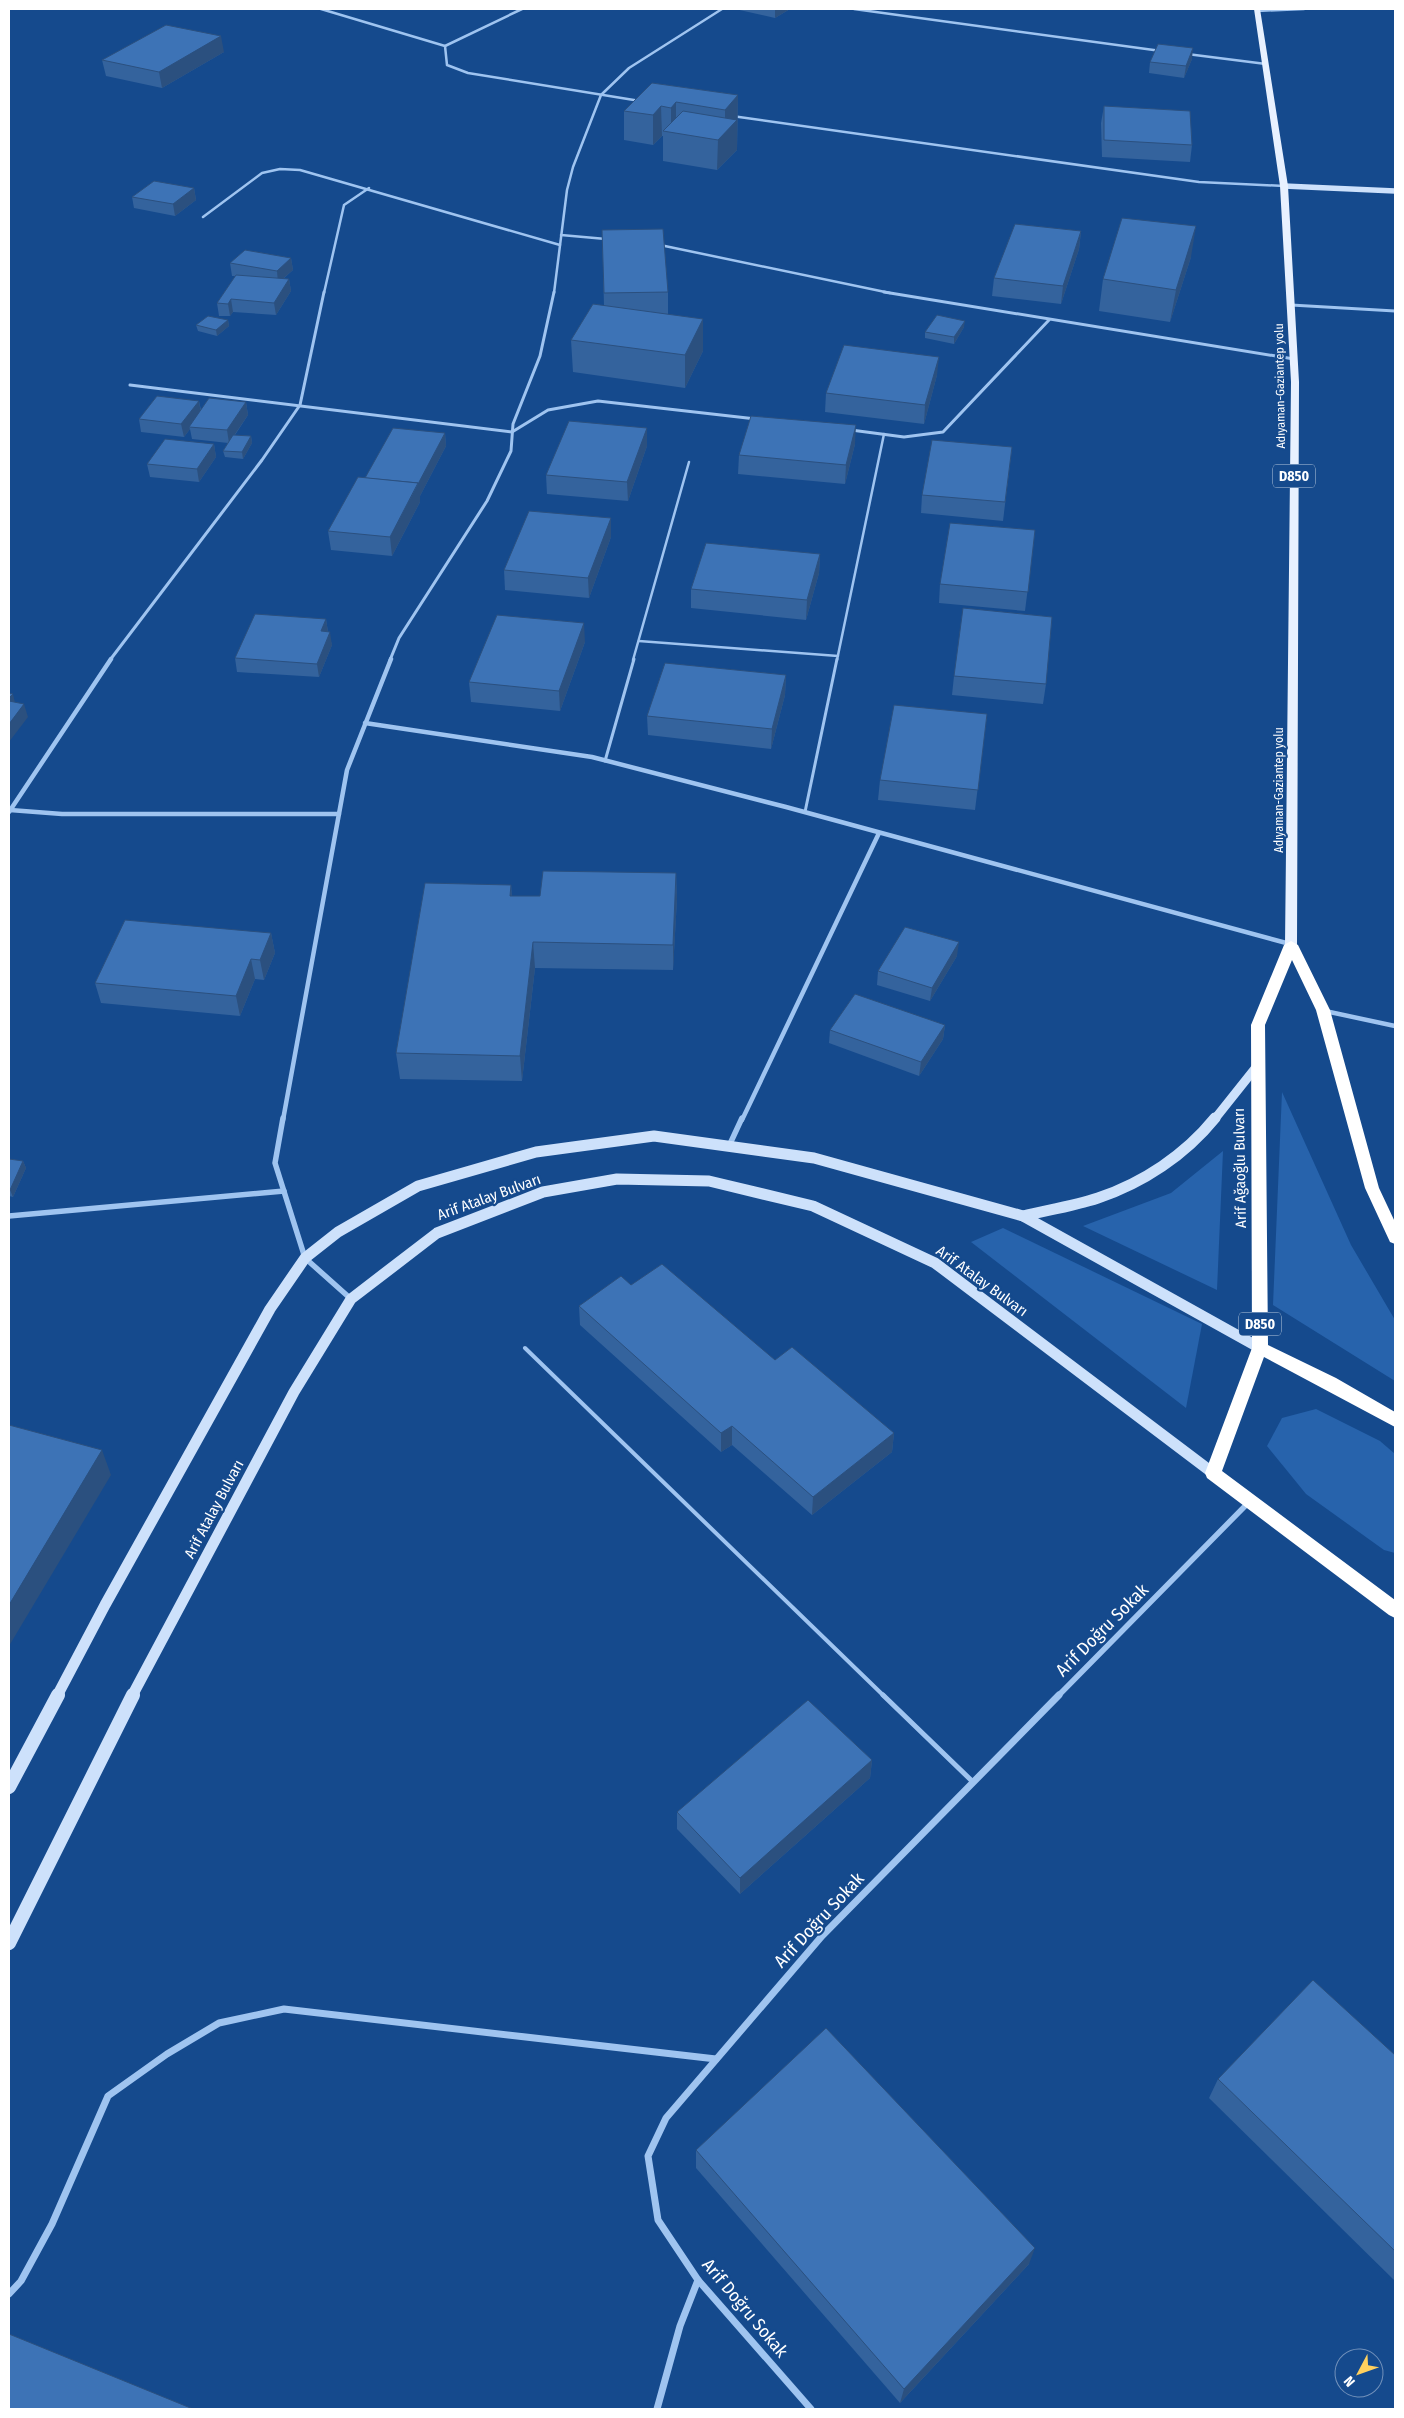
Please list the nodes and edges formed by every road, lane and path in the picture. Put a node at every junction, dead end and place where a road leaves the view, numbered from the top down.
1 (321, 9) edge
2 (522, 9) edge
3 (722, 9) edge
4 (854, 9) edge
5 (1304, 9) edge
6 (1257, 10) edge
7 (445, 46) junction
8 (1169, 52) edge
9 (1178, 53) edge
10 (1266, 64) junction
11 (601, 95) junction
12 (646, 102) edge
13 (729, 115) edge
14 (1284, 186) junction
15 (369, 188) junction
16 (1395, 191) edge
17 (203, 217) dead end
18 (561, 235) junction
19 (607, 239) edge
20 (560, 244) junction
21 (653, 244) edge
22 (1291, 305) junction
23 (1395, 311) edge
24 (1049, 320) junction
25 (1294, 359) junction
26 (130, 385) dead end
27 (300, 405) junction
28 (766, 420) edge
29 (845, 430) edge
30 (512, 432) junction
31 (884, 434) junction
32 (689, 462) dead end
33 (639, 641) junction
34 (838, 656) junction
35 (365, 723) junction
36 (605, 760) junction
37 (9, 810) edge
38 (805, 812) junction
39 (339, 814) junction
40 (880, 833) junction
41 (1291, 945) junction
42 (1323, 1010) junction
43 (1395, 1026) edge
44 (1257, 1066) junction
45 (729, 1146) junction
46 (284, 1191) junction
47 (9, 1216) edge
48 (1022, 1216) junction
49 (1395, 1238) edge
50 (305, 1258) junction
51 (351, 1300) junction
52 (525, 1348) dead end
53 (1260, 1348) junction
54 (1395, 1420) edge
55 (1213, 1473) junction
56 (1250, 1501) junction
57 (1395, 1610) edge
58 (973, 1782) junction
59 (9, 1787) edge
60 (13, 1926) edge
61 (9, 1943) edge
62 (716, 2059) junction
63 (698, 2280) junction
64 (9, 2294) edge
65 (657, 2409) edge
66 (811, 2409) edge

1 - 7 street
2 - 7 street
3 - 11 street
4 - 8 street
5 - 6 street
6 - 10 main road, Adıyaman-Gaziantep yolu / D850
7 - 11 street
9 - 10 street
10 - 14 main road, Adıyaman-Gaziantep yolu / D850
11 - 12 street
11 - 18 street
13 - 14 street
14 - 16 main road
14 - 22 main road, Adıyaman-Gaziantep yolu / D850
15 - 17 street
15 - 20 street
15 - 27 street
18 - 19 street
18 - 20 street
20 - 30 street
21 - 24 street
22 - 23 street
22 - 25 main road, Adıyaman-Gaziantep yolu / D850
24 - 25 street
24 - 31 street
25 - 41 main road, Adıyaman-Gaziantep yolu / D850
26 - 27 street
27 - 30 street
27 - 37 street
28 - 30 street
29 - 31 street
30 - 35 street
31 - 34 lane
32 - 33 lane
33 - 34 lane
33 - 36 lane
34 - 38 lane
35 - 36 street
35 - 39 street
36 - 38 street
37 - 39 street
38 - 40 street
39 - 46 street
40 - 41 street
40 - 45 street
41 - 42 highway, D850
41 - 44 highway, Arif Ağaoğlu Bulvarı / D850
42 - 43 street
42 - 49 highway, D850
44 - 48 main road
44 - 53 highway, Arif Ağaoğlu Bulvarı / D850
45 - 48 main road, Arif Atalay Bulvarı
45 - 50 main road, Arif Atalay Bulvarı
46 - 47 street
46 - 50 street
48 - 53 main road, Arif Atalay Bulvarı
50 - 51 street
50 - 59 main road, Arif Atalay Bulvarı
51 - 55 main road, Arif Atalay Bulvarı
51 - 60 main road, Arif Atalay Bulvarı
52 - 58 lane
53 - 54 highway
53 - 55 highway, Arif Ağaoğlu Bulvarı / D850
55 - 56 highway
56 - 57 highway
56 - 58 street, Arif Doğru Sokak
58 - 62 street, Arif Doğru Sokak
60 - 61 main road, Arif Atalay Bulvarı
62 - 63 street, Arif Doğru Sokak
62 - 64 street
63 - 65 street
63 - 66 street, Arif Doğru Sokak

